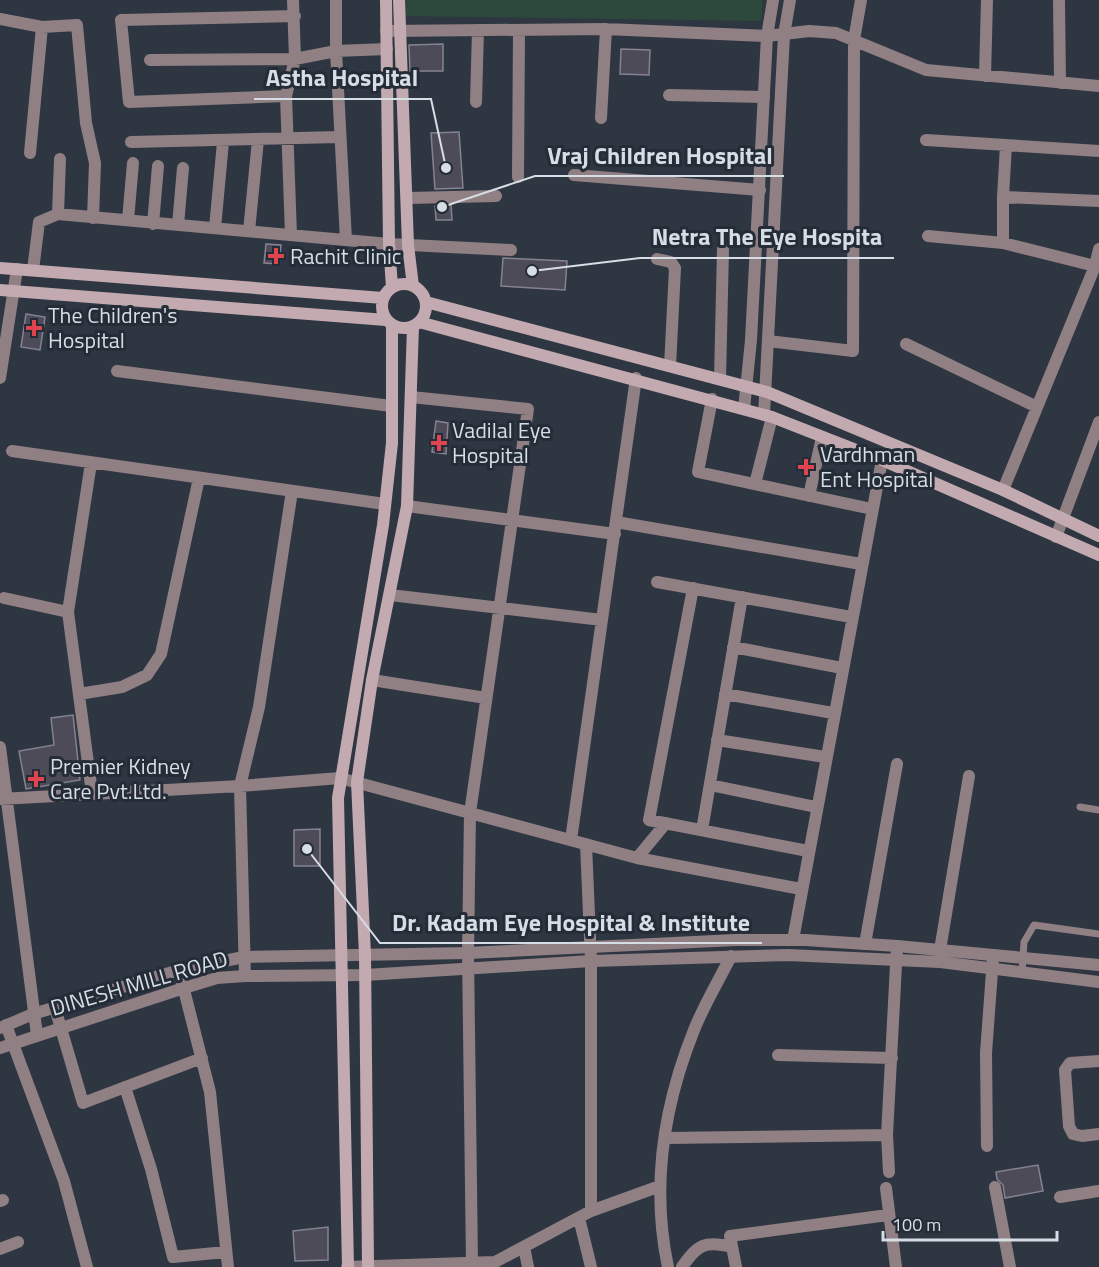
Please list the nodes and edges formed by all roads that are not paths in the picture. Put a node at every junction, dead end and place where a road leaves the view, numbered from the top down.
1 (293, 0) edge
2 (336, 0) edge
3 (386, 0) edge
4 (399, 0) edge
5 (773, 0) edge
6 (790, 0) edge
7 (861, 0) edge
8 (987, 0) edge
9 (1059, 0) edge
10 (295, 16) junction
11 (0, 19) edge
12 (42, 27) junction
13 (606, 29) junction
14 (478, 30) junction
15 (519, 30) junction
16 (393, 31) junction
17 (784, 35) junction
18 (768, 36) junction
19 (854, 40) junction
20 (387, 49) junction
21 (336, 51) junction
22 (295, 58) junction
23 (150, 60) dead end
24 (985, 76) junction
25 (1060, 83) junction
26 (1099, 86) edge
27 (669, 95) dead end
28 (286, 96) junction
29 (764, 97) junction
30 (476, 102) dead end
31 (601, 118) dead end
32 (340, 136) junction
33 (287, 137) junction
34 (258, 140) junction
35 (926, 140) dead end
36 (131, 142) dead end
37 (222, 142) junction
38 (1006, 146) junction
39 (1099, 151) edge
40 (30, 153) dead end
41 (60, 159) dead end
42 (133, 163) dead end
43 (158, 166) dead end
44 (183, 168) dead end
45 (573, 176) dead end
46 (518, 177) dead end
47 (760, 190) junction
48 (496, 196) dead end
49 (1003, 197) junction
50 (408, 198) junction
51 (1099, 201) edge
52 (58, 214) junction
53 (93, 218) junction
54 (128, 220) junction
55 (153, 224) junction
56 (178, 225) junction
57 (215, 228) junction
58 (249, 231) junction
59 (291, 235) junction
60 (928, 236) dead end
61 (346, 240) junction
62 (1003, 243) junction
63 (389, 244) junction
64 (408, 245) junction
65 (723, 249) dead end
66 (512, 250) dead end
67 (1097, 257) edge
68 (657, 260) dead end
69 (0, 268) edge
70 (17, 269) junction
71 (33, 270) junction
72 (413, 286) junction
73 (392, 287) junction
74 (0, 290) edge
75 (14, 291) junction
76 (383, 298) junction
77 (426, 302) junction
78 (389, 322) junction
79 (416, 324) junction
80 (768, 341) junction
81 (906, 344) dead end
82 (670, 366) junction
83 (117, 371) dead end
84 (0, 378) edge
85 (636, 378) junction
86 (720, 379) junction
87 (747, 386) junction
88 (767, 392) junction
89 (411, 397) junction
90 (712, 399) junction
91 (391, 406) junction
92 (1037, 407) junction
93 (744, 409) junction
94 (768, 416) junction
95 (1099, 422) edge
96 (822, 437) junction
97 (12, 451) dead end
98 (882, 460) junction
99 (91, 463) junction
100 (199, 478) junction
101 (755, 484) junction
102 (1003, 490) junction
103 (292, 491) junction
104 (809, 496) junction
105 (385, 504) junction
106 (407, 506) junction
107 (872, 509) junction
108 (512, 519) junction
109 (1064, 519) junction
110 (615, 528) junction
111 (1099, 536) edge
112 (1056, 537) junction
113 (1099, 555) edge
114 (861, 564) junction
115 (657, 582) dead end
116 (693, 588) junction
117 (390, 595) junction
118 (742, 597) junction
119 (4, 598) dead end
120 (500, 607) junction
121 (68, 612) junction
122 (851, 616) junction
123 (602, 620) junction
124 (733, 646) junction
125 (842, 668) junction
126 (372, 680) junction
127 (79, 694) junction
128 (725, 694) junction
129 (486, 698) junction
130 (833, 713) junction
131 (717, 740) junction
132 (0, 747) edge
133 (825, 757) junction
134 (897, 764) dead end
135 (969, 776) dead end
136 (340, 778) junction
137 (357, 782) junction
138 (710, 785) junction
139 (240, 786) junction
140 (92, 793) junction
141 (3, 799) edge
142 (816, 807) junction
143 (1080, 807) dead end
144 (1099, 810) edge
145 (470, 813) junction
146 (666, 823) junction
147 (702, 830) junction
148 (571, 840) junction
149 (586, 844) junction
150 (808, 850) junction
151 (637, 858) junction
152 (801, 889) junction
153 (1099, 934) edge
154 (793, 940) junction
155 (865, 944) junction
156 (897, 946) junction
157 (590, 948) junction
158 (940, 950) junction
159 (468, 953) junction
160 (365, 955) junction
161 (993, 955) junction
162 (341, 956) junction
163 (731, 956) junction
164 (244, 957) junction
165 (1022, 958) junction
166 (896, 959) junction
167 (591, 961) junction
168 (1099, 965) edge
169 (468, 967) junction
170 (992, 968) junction
171 (179, 970) junction
172 (1022, 973) junction
173 (245, 975) junction
174 (342, 975) junction
175 (365, 975) junction
176 (1099, 982) edge
177 (184, 988) junction
178 (55, 1008) junction
179 (33, 1014) junction
180 (3, 1026) edge
181 (61, 1026) junction
182 (37, 1035) junction
183 (13, 1044) junction
184 (0, 1048) edge
185 (778, 1055) dead end
186 (202, 1058) junction
187 (892, 1058) junction
188 (1099, 1061) edge
189 (125, 1087) junction
190 (1099, 1134) edge
191 (887, 1135) junction
192 (665, 1138) junction
193 (987, 1146) dead end
194 (889, 1173) dead end
195 (660, 1186) junction
196 (995, 1187) dead end
197 (886, 1188) dead end
198 (1099, 1191) edge
199 (1060, 1197) dead end
200 (591, 1211) junction
201 (888, 1215) junction
202 (579, 1218) junction
203 (18, 1242) dead end
204 (524, 1247) junction
205 (732, 1247) junction
206 (0, 1249) edge
207 (226, 1251) junction
208 (472, 1263) junction
209 (87, 1267) edge
210 (228, 1267) edge
211 (348, 1267) edge
212 (368, 1267) edge
213 (528, 1267) edge
214 (591, 1267) edge
215 (668, 1267) edge
216 (682, 1267) edge
217 (736, 1267) edge
218 (897, 1267) edge
219 (1010, 1267) edge

1 - 10 street
2 - 21 street
3 - 16 main road
4 - 16 main road
5 - 18 street
6 - 17 street
7 - 19 street
8 - 24 street
9 - 25 street
10 - 22 street
10 - 28 street
11 - 12 street
12 - 40 street
12 - 53 street
13 - 15 street
13 - 18 street
13 - 31 street
14 - 15 street
14 - 16 street
14 - 30 street
15 - 46 street
16 - 20 main road
16 - 50 main road
17 - 18 street
17 - 19 street
17 - 80 street
18 - 29 street
19 - 24 street
19 - 80 street
20 - 21 street
20 - 63 main road
21 - 22 street
21 - 32 street
22 - 23 street
22 - 28 street
24 - 25 street
25 - 26 street
27 - 29 street
28 - 33 street
29 - 47 street
32 - 33 street
32 - 61 street
33 - 34 street
33 - 59 street
34 - 37 street
34 - 58 street
35 - 38 street
36 - 37 street
37 - 57 street
38 - 39 street
38 - 49 street
41 - 52 street
42 - 54 street
43 - 55 street
44 - 56 street
45 - 47 street
47 - 87 street
48 - 50 street
49 - 51 street
49 - 62 street
50 - 64 main road
52 - 53 street
52 - 71 street
53 - 54 street
54 - 55 street
55 - 56 street
56 - 57 street
57 - 58 street
58 - 59 street
59 - 61 street
60 - 62 street
61 - 63 street
62 - 67 street
63 - 64 street
63 - 73 main road
64 - 66 street
64 - 72 main road
65 - 86 street
67 - 92 street
68 - 82 street
69 - 70 main road
70 - 71 main road
70 - 75 street
71 - 76 main road
72 - 73 main road
72 - 77 main road
73 - 76 main road
74 - 75 main road
75 - 78 main road
75 - 84 street
76 - 78 main road
77 - 79 main road
77 - 82 main road
78 - 79 main road
78 - 91 main road
79 - 85 main road
79 - 89 main road
80 - 88 street
81 - 92 street
82 - 86 main road
83 - 91 street
85 - 90 main road
85 - 110 street
86 - 87 main road
87 - 88 main road
87 - 93 street
88 - 94 street
88 - 102 main road
89 - 106 main road
89 - 108 street
90 - 93 main road
90 - 101 street
91 - 105 main road
92 - 102 street
93 - 94 main road
94 - 96 main road
94 - 101 street
95 - 109 street
96 - 98 main road
96 - 104 street
97 - 99 street
98 - 107 street
98 - 112 main road
99 - 100 street
99 - 121 street
100 - 103 street
100 - 127 street
101 - 104 street
102 - 109 main road
103 - 105 street
103 - 139 street
104 - 107 street
105 - 136 main road
106 - 108 street
106 - 117 main road
107 - 114 street
108 - 110 street
108 - 120 street
109 - 111 main road
109 - 112 street
110 - 114 street
110 - 123 street
112 - 113 main road
114 - 122 street
115 - 116 street
116 - 118 street
116 - 146 street
117 - 120 street
117 - 126 main road
118 - 122 street
118 - 124 street
119 - 121 street
120 - 123 street
120 - 129 street
121 - 127 street
122 - 125 street
123 - 148 street
124 - 125 street
124 - 128 street
125 - 130 street
126 - 129 street
126 - 137 main road
127 - 140 street
128 - 130 street
128 - 131 street
129 - 145 street
130 - 133 street
131 - 133 street
131 - 138 street
132 - 141 street
133 - 142 street
134 - 155 street
135 - 158 street
136 - 137 street
136 - 139 street
136 - 162 main road
137 - 145 street
137 - 160 main road
138 - 142 street
138 - 147 street
139 - 140 street
139 - 164 street
140 - 141 street
141 - 179 street
142 - 150 street
143 - 144 lane
145 - 148 street
145 - 159 street
146 - 147 street
146 - 151 street
147 - 150 street
148 - 149 street
149 - 151 street
149 - 157 street
150 - 152 street
151 - 152 street
152 - 154 street
153 - 165 lane
154 - 155 street, DINESH MILL ROAD
154 - 157 street, DINESH MILL ROAD
155 - 156 street, DINESH MILL ROAD
156 - 158 street, DINESH MILL ROAD
156 - 166 street
157 - 159 street, DINESH MILL ROAD
157 - 167 street
158 - 161 street, DINESH MILL ROAD
159 - 160 street, DINESH MILL ROAD
159 - 169 street
160 - 162 street, DINESH MILL ROAD
160 - 175 main road
161 - 165 street, DINESH MILL ROAD
161 - 170 street
162 - 164 street, DINESH MILL ROAD
162 - 174 main road
163 - 166 street, DINESH MILL ROAD
163 - 167 street, DINESH MILL ROAD
163 - 192 street
164 - 171 street, DINESH MILL ROAD
164 - 173 street
165 - 168 street, DINESH MILL ROAD
165 - 172 lane
166 - 170 street, DINESH MILL ROAD
166 - 187 street
167 - 169 street, DINESH MILL ROAD
167 - 200 street
169 - 175 street, DINESH MILL ROAD
169 - 208 street
170 - 172 street, DINESH MILL ROAD
170 - 193 street
171 - 177 street
171 - 178 street, DINESH MILL ROAD
172 - 176 street, DINESH MILL ROAD
173 - 174 street, DINESH MILL ROAD
173 - 177 street, DINESH MILL ROAD
174 - 175 street, DINESH MILL ROAD
174 - 211 main road
175 - 212 main road
177 - 181 street, DINESH MILL ROAD
177 - 186 street
178 - 179 street, DINESH MILL ROAD
178 - 181 street
179 - 180 street, DINESH MILL ROAD
179 - 182 street
180 - 183 street
181 - 182 street, DINESH MILL ROAD
181 - 189 street
182 - 183 street, DINESH MILL ROAD
183 - 184 street, DINESH MILL ROAD
183 - 209 street
185 - 187 street
186 - 189 street
186 - 207 street
187 - 191 street
188 - 190 street
189 - 207 street
191 - 192 street
191 - 194 street
192 - 195 street
195 - 200 street
195 - 215 street
196 - 219 street
197 - 201 street
198 - 199 street
200 - 202 street
201 - 205 street
201 - 218 street
202 - 204 street
202 - 214 street
203 - 206 street
204 - 208 street
204 - 213 street
205 - 216 street
205 - 217 street
207 - 210 street
208 - 212 street
211 - 212 street

